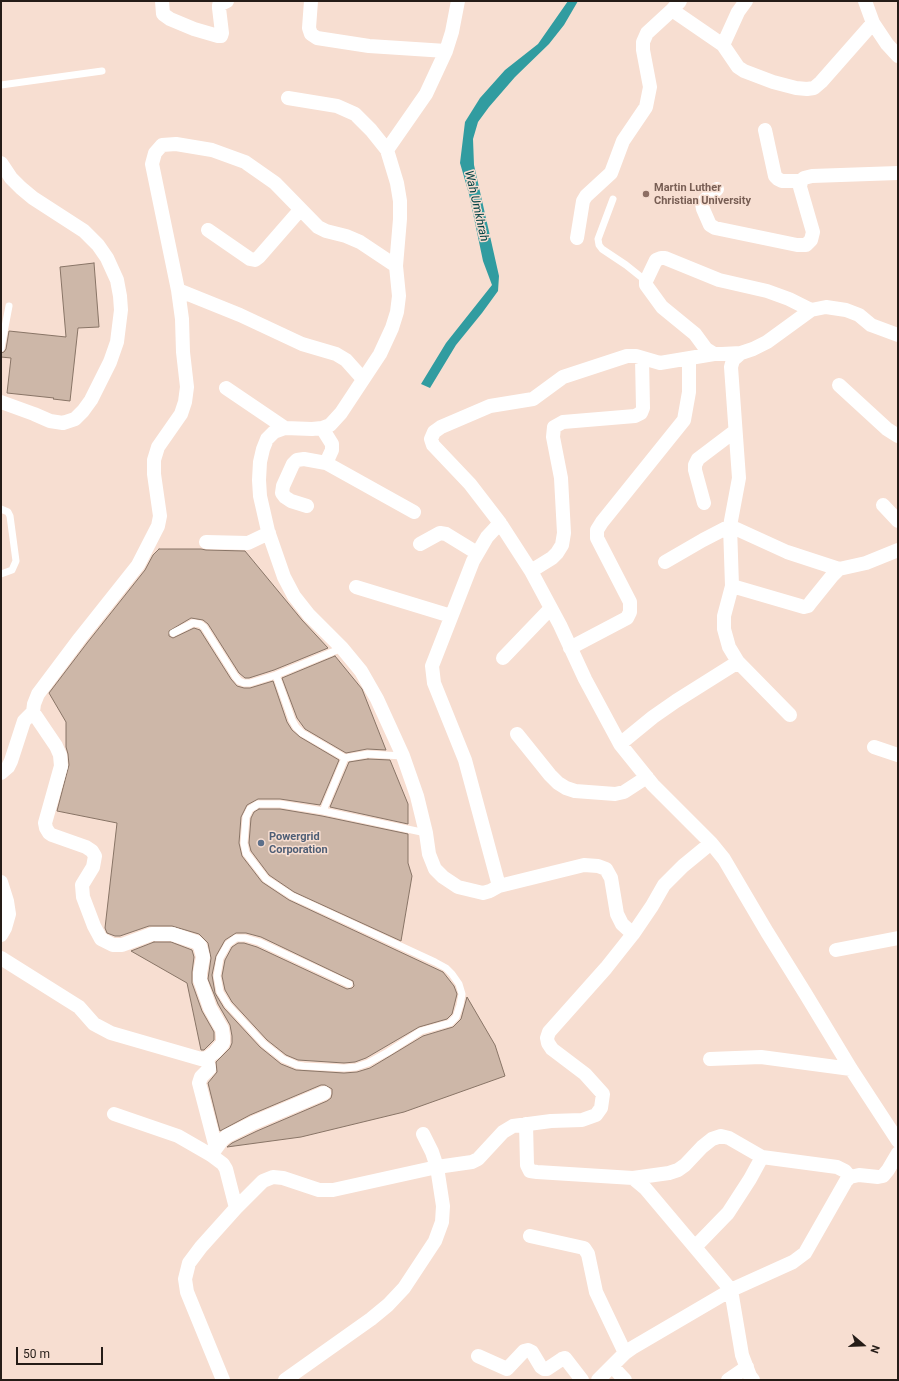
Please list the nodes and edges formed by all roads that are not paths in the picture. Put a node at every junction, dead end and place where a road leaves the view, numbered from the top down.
1 (162, 1) edge
2 (227, 1) edge
3 (311, 1) edge
4 (458, 1) edge
5 (746, 1) edge
6 (865, 1) edge
7 (676, 5) edge
8 (873, 22) junction
9 (723, 45) junction
10 (446, 51) junction
11 (898, 56) edge
12 (102, 71) dead end
13 (1, 84) edge
14 (288, 98) dead end
15 (765, 130) dead end
16 (387, 150) junction
17 (1, 164) edge
18 (898, 173) edge
19 (801, 182) junction
20 (717, 189) dead end
21 (613, 199) dead end
22 (300, 210) junction
23 (208, 230) dead end
24 (578, 238) dead end
25 (396, 266) junction
26 (646, 281) junction
27 (178, 290) junction
28 (8, 306) dead end
29 (811, 310) junction
30 (898, 335) edge
31 (1, 348) edge
32 (714, 354) junction
33 (740, 354) junction
34 (642, 358) junction
35 (689, 358) junction
36 (363, 379) junction
37 (838, 385) dead end
38 (226, 388) dead end
39 (1, 402) edge
40 (285, 428) junction
41 (322, 428) junction
42 (735, 431) junction
43 (898, 436) edge
44 (326, 463) junction
45 (704, 503) dead end
46 (883, 505) dead end
47 (307, 506) dead end
48 (1, 509) edge
49 (414, 512) dead end
50 (898, 521) edge
51 (500, 523) junction
52 (730, 526) junction
53 (269, 533) junction
54 (206, 542) dead end
55 (420, 544) dead end
56 (898, 550) edge
57 (477, 553) junction
58 (665, 562) dead end
59 (839, 569) junction
60 (532, 571) junction
61 (1, 574) edge
62 (732, 586) junction
63 (356, 587) dead end
64 (551, 608) junction
65 (452, 616) junction
66 (173, 633) dead end
67 (342, 648) junction
68 (570, 648) junction
69 (503, 658) dead end
70 (738, 662) junction
71 (276, 675) junction
72 (33, 712) junction
73 (790, 715) dead end
74 (517, 734) dead end
75 (620, 744) junction
76 (874, 747) dead end
77 (898, 755) edge
78 (403, 756) junction
79 (345, 758) junction
80 (1, 773) edge
81 (646, 777) junction
82 (323, 811) junction
83 (426, 832) junction
84 (711, 843) junction
85 (1, 882) edge
86 (499, 886) junction
87 (633, 934) junction
88 (1, 935) edge
89 (898, 938) edge
90 (836, 950) dead end
91 (1, 958) edge
92 (349, 984) dead end
93 (207, 1058) junction
94 (710, 1059) dead end
95 (851, 1069) junction
96 (324, 1093) dead end
97 (114, 1114) dead end
98 (526, 1124) junction
99 (423, 1134) dead end
100 (898, 1141) edge
101 (214, 1151) junction
102 (898, 1153) edge
103 (762, 1157) junction
104 (437, 1167) junction
105 (633, 1178) junction
106 (850, 1178) junction
107 (236, 1208) junction
108 (530, 1236) dead end
109 (695, 1247) junction
110 (731, 1290) junction
111 (625, 1353) junction
112 (478, 1356) dead end
113 (612, 1366) junction
114 (747, 1367) junction
115 (223, 1380) edge
116 (285, 1380) edge
117 (582, 1380) edge
118 (598, 1380) edge
119 (625, 1380) edge
120 (728, 1380) edge
121 (753, 1380) edge

1 - 2 street
3 - 10 street
4 - 10 street
5 - 9 street
6 - 8 street
7 - 9 street
7 - 24 street
8 - 9 street
8 - 11 street
10 - 16 street
12 - 13 lane
14 - 16 street
15 - 19 street
16 - 25 street
17 - 39 street
18 - 19 street
19 - 20 street
21 - 26 lane
22 - 23 street
22 - 25 street
22 - 27 street
25 - 36 street
26 - 29 street
26 - 32 street
27 - 36 street
27 - 72 street
28 - 31 lane
29 - 30 street
29 - 33 street
32 - 33 street
32 - 35 street
33 - 42 street
34 - 35 street
34 - 51 street
34 - 60 street
35 - 68 street
36 - 41 street
37 - 43 street
38 - 40 street
40 - 41 street
40 - 53 street
41 - 44 street
42 - 45 street
42 - 52 street
44 - 47 street
44 - 49 street
46 - 50 street
48 - 61 lane
51 - 57 street
51 - 60 street
52 - 58 street
52 - 59 street
52 - 62 street
53 - 54 street
53 - 67 street
55 - 57 street
56 - 59 street
57 - 65 street
59 - 62 street
60 - 64 street
62 - 70 street
63 - 65 street
64 - 68 street
64 - 69 street
65 - 86 street
66 - 71 lane
67 - 71 lane
67 - 78 street
68 - 75 street
70 - 73 street
70 - 75 street
71 - 79 lane
72 - 80 street
72 - 93 street
74 - 81 street
75 - 81 street
76 - 77 street
78 - 79 lane
78 - 83 street
79 - 82 lane
81 - 84 street
82 - 83 lane
82 - 92 lane
83 - 86 street
84 - 87 street
84 - 95 street
85 - 88 street
86 - 87 street
87 - 98 street
89 - 90 street
91 - 93 street
93 - 101 street
94 - 95 street
95 - 100 street
96 - 101 street
97 - 101 street
98 - 104 street
98 - 105 street
99 - 104 street
101 - 107 street
102 - 106 street
103 - 105 street
103 - 106 street
103 - 109 street
104 - 107 street
104 - 116 street
105 - 109 street
106 - 110 street
107 - 115 street
108 - 111 street
109 - 110 street
110 - 111 street
110 - 114 street
111 - 113 street
112 - 117 street
113 - 118 street
113 - 119 street
114 - 120 street
114 - 121 street

